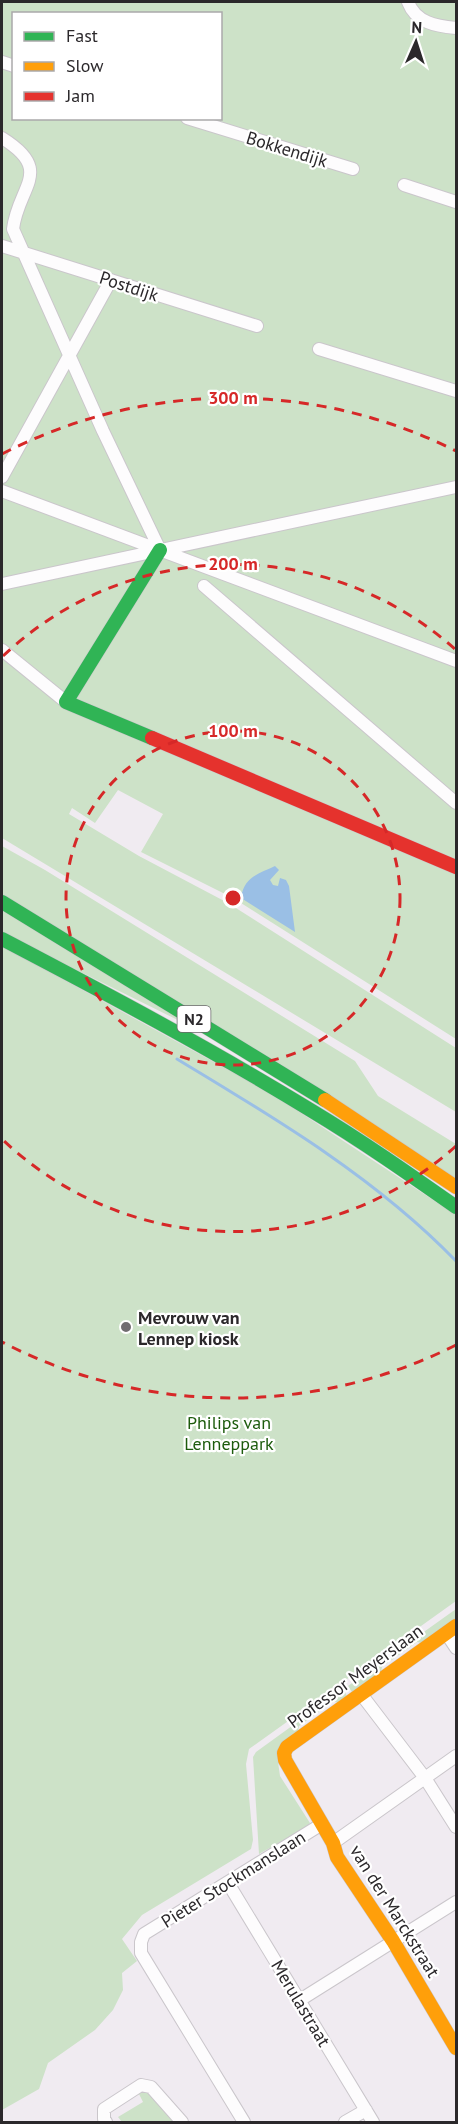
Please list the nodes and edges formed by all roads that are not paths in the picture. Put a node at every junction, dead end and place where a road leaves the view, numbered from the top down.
1 (408, 2) edge
2 (456, 28) edge
3 (194, 120) edge
4 (2, 138) edge
5 (353, 169) dead end
6 (404, 185) dead end
7 (456, 202) edge
8 (2, 246) edge
9 (23, 252) junction
10 (111, 280) junction
11 (257, 326) dead end
12 (320, 348) dead end
13 (69, 354) junction
14 (456, 391) edge
15 (2, 477) edge
16 (456, 487) edge
17 (2, 491) edge
18 (160, 550) junction
19 (2, 584) edge
20 (204, 586) dead end
21 (2, 650) edge
22 (456, 661) edge
23 (66, 702) junction
24 (456, 803) edge
25 (456, 867) edge
26 (2, 902) edge
27 (2, 939) edge
28 (456, 1187) edge
29 (456, 1207) edge
30 (451, 1630) edge
31 (456, 1648) edge
32 (361, 1694) junction
33 (456, 1756) edge
34 (425, 1778) junction
35 (321, 1824) junction
36 (456, 1827) edge
37 (333, 1843) junction
38 (228, 1883) junction
39 (456, 1902) edge
40 (393, 1941) junction
41 (300, 2000) junction
42 (456, 2048) edge
43 (366, 2110) junction
44 (106, 2122) edge
45 (182, 2122) edge
46 (243, 2122) edge
47 (345, 2122) edge
48 (373, 2122) edge

1 - 2 street
3 - 5 street, Bokkendijk
4 - 9 street
6 - 7 street
8 - 9 street, Postdijk
9 - 10 street, Postdijk
9 - 13 street
10 - 11 street, Postdijk
10 - 13 street
12 - 14 street
13 - 15 street
13 - 18 street
16 - 18 street
17 - 18 street
18 - 19 street
18 - 22 street
18 - 23 main road
20 - 24 street
21 - 23 street
23 - 25 main road
26 - 28 main road, N2
27 - 29 main road, N2
30 - 31 street
30 - 32 main road, Professor Meyerslaan
32 - 34 street
32 - 35 main road, Professor Meyerslaan
33 - 34 street, Pieter Stockmanslaan
34 - 36 street
34 - 37 street, Pieter Stockmanslaan
35 - 37 main road, van der Marckstraat
35 - 38 street, Pieter Stockmanslaan
37 - 40 main road, van der Marckstraat
38 - 41 street, Merulastraat
38 - 46 street, Pieter Stockmanslaan
39 - 40 street
40 - 41 street
40 - 42 main road, van der Marckstraat
41 - 43 street, Merulastraat
43 - 47 street
43 - 48 street, Merulastraat
44 - 45 street

